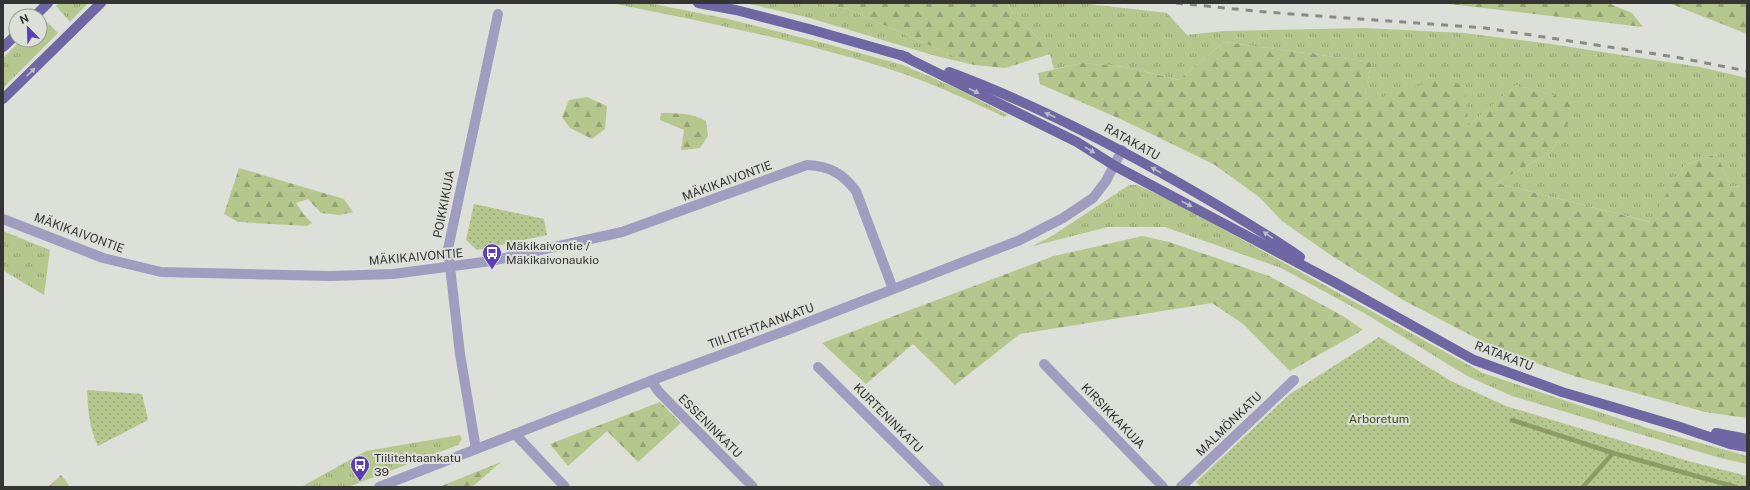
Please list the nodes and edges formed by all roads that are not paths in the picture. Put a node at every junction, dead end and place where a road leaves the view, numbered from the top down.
1 (101, 3) edge
2 (698, 3) edge
3 (498, 14) dead end
4 (901, 55) junction
5 (3, 99) edge
6 (1122, 150) junction
7 (1115, 166) junction
8 (3, 219) edge
9 (450, 268) junction
10 (1334, 282) junction
11 (893, 289) junction
12 (1044, 364) dead end
13 (818, 367) dead end
14 (1294, 380) dead end
15 (651, 381) junction
16 (1677, 426) junction
17 (514, 434) junction
18 (1747, 439) edge
19 (1747, 447) edge
20 (476, 449) junction
21 (382, 487) edge
22 (564, 487) edge
23 (753, 487) edge
24 (939, 487) edge
25 (1163, 487) edge
26 (1182, 487) edge

5 -> 1 main road
2 - 4 main road, RATAKATU
3 - 9 street, POIKKIKUJA
6 -> 4 main road, RATAKATU
4 -> 7 main road, RATAKATU
6 - 7 street, TIILITEHTAANKATU
10 -> 6 main road, RATAKATU
7 -> 10 main road, RATAKATU
7 - 11 street, TIILITEHTAANKATU
8 - 9 street, MÄKIKAIVONTIE
9 - 11 street, MÄKIKAIVONTIE
9 - 20 street, POIKKIKUJA
10 - 16 main road, RATAKATU
11 - 15 street, TIILITEHTAANKATU
12 - 25 street, KIRSIKKAKUJA
13 - 24 street, KURTENINKATU
14 - 26 street, MALMÖNKATU
15 - 17 street, TIILITEHTAANKATU
15 - 23 street, ESSENINKATU
16 - 18 main road, RATAKATU
16 - 19 main road, RATAKATU
17 - 20 street, TIILITEHTAANKATU
17 - 22 street
20 - 21 street, TIILITEHTAANKATU

